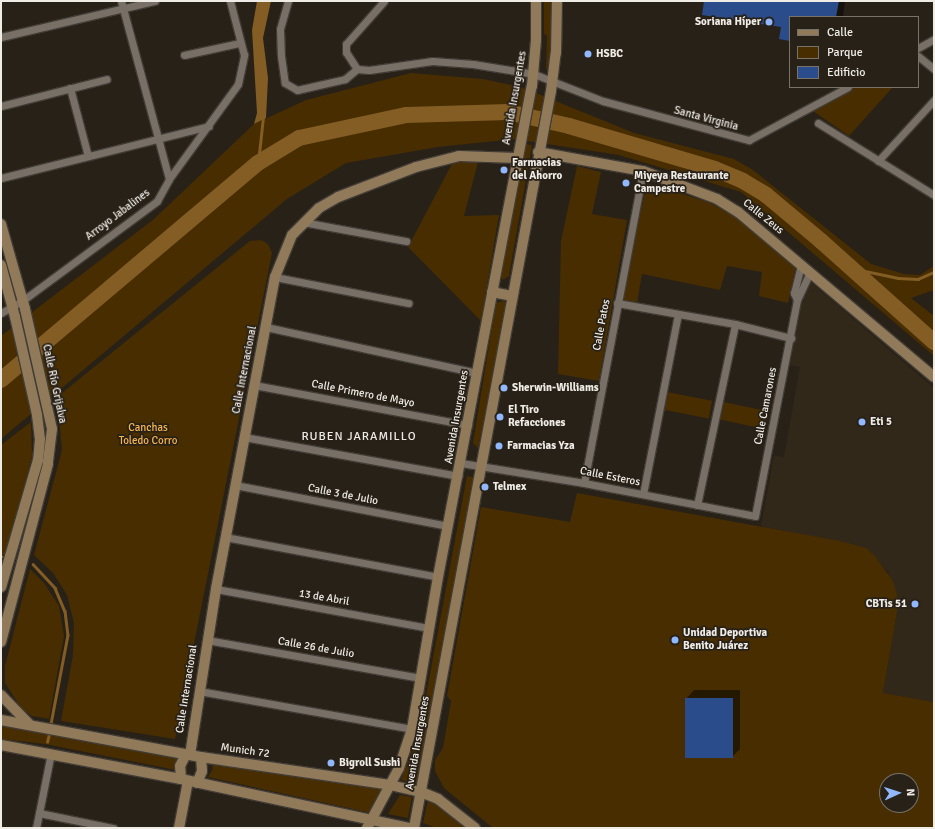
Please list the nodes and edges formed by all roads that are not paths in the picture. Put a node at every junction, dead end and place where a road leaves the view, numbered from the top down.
1 (121, 1) edge
2 (155, 1) edge
3 (230, 1) edge
4 (288, 1) edge
5 (384, 1) edge
6 (536, 1) edge
7 (557, 1) edge
8 (123, 9) junction
9 (1, 37) edge
10 (934, 39) edge
11 (239, 43) junction
12 (919, 47) edge
13 (184, 55) dead end
14 (919, 57) edge
15 (357, 69) junction
16 (934, 69) edge
17 (534, 74) junction
18 (107, 79) dead end
19 (552, 80) junction
20 (70, 88) junction
21 (846, 88) edge
22 (934, 100) edge
23 (1, 106) edge
24 (818, 123) dead end
25 (209, 126) junction
26 (158, 138) junction
27 (538, 152) junction
28 (88, 156) junction
29 (517, 158) junction
30 (878, 161) junction
31 (643, 171) junction
32 (1, 178) edge
33 (169, 179) junction
34 (934, 195) edge
35 (303, 222) junction
36 (1, 224) edge
37 (406, 242) dead end
38 (800, 264) junction
39 (1, 265) edge
40 (810, 272) junction
41 (275, 277) junction
42 (492, 292) junction
43 (512, 296) junction
44 (797, 300) junction
45 (408, 303) dead end
46 (617, 303) junction
47 (24, 305) junction
48 (14, 312) junction
49 (1, 313) edge
50 (678, 314) junction
51 (735, 324) junction
52 (266, 327) junction
53 (791, 338) junction
54 (477, 373) junction
55 (934, 377) edge
56 (254, 385) junction
57 (468, 425) junction
58 (244, 438) junction
59 (460, 463) junction
60 (481, 466) junction
61 (458, 476) junction
62 (584, 483) junction
63 (235, 485) junction
64 (643, 494) junction
65 (697, 505) junction
66 (755, 516) joint
67 (448, 526) junction
68 (225, 537) junction
69 (438, 576) junction
70 (1, 587) edge
71 (216, 589) junction
72 (429, 628) junction
73 (207, 640) junction
74 (1, 642) edge
75 (421, 678) junction
76 (199, 691) junction
77 (1, 695) edge
78 (1, 720) edge
79 (31, 726) junction
80 (412, 729) junction
81 (1, 745) edge
82 (51, 753) junction
83 (188, 754) junction
84 (201, 757) junction
85 (189, 781) junction
86 (390, 784) junction
87 (421, 792) junction
88 (39, 813) junction
89 (368, 825) edge
90 (36, 828) edge
91 (113, 828) edge
92 (179, 828) edge
93 (410, 828) edge
94 (414, 828) edge
95 (476, 828) edge

1 - 8 street
2 - 8 street
3 - 11 street, Arroyo Jabalines
4 - 15 street
5 - 15 street
6 - 17 main road, Avenida Insurgentes
7 - 19 main road, Avenida Insurgentes
8 - 9 street
8 - 26 street
10 - 12 street
11 - 13 street
11 - 25 street, Arroyo Jabalines
14 - 16 street
15 - 17 street, Santa Virginia
17 - 19 street, Santa Virginia
17 - 29 main road, Avenida Insurgentes
18 - 20 street
19 - 21 street, Santa Virginia
19 - 27 main road, Avenida Insurgentes
20 - 23 street
20 - 28 street
22 - 30 street
24 - 30 street
25 - 26 street
25 - 33 street, Arroyo Jabalines
26 - 28 street
26 - 33 street
27 - 31 main road, Calle Zeus
27 - 43 main road, Avenida Insurgentes
28 - 32 street
29 - 35 main road, Calle Internacional
29 - 42 main road, Avenida Insurgentes
30 - 34 street
31 - 38 main road, Calle Zeus
31 - 46 street, Calle Patos
33 - 47 street, Arroyo Jabalines
35 - 37 street
35 - 41 main road, Calle Internacional
36 - 47 main road, Calle Río Grijalva
38 - 40 main road, Calle Zeus
38 - 44 street, Calle Camarones
39 - 48 main road, Calle Río Grijalva
40 - 44 street, Calle Camarones
40 - 55 main road, Calle Zeus
41 - 45 street
41 - 52 main road, Calle Internacional
42 - 43 main road
42 - 54 main road, Avenida Insurgentes
43 - 60 main road, Avenida Insurgentes
44 - 53 street, Calle Camarones
46 - 50 street
46 - 62 street, Calle Patos
47 - 48 street, Arroyo Jabalines
47 - 74 main road, Calle Río Grijalva
48 - 49 street, Arroyo Jabalines
48 - 70 main road, Calle Río Grijalva
50 - 51 street
50 - 64 street
51 - 53 street
51 - 65 street
52 - 54 street
52 - 56 main road, Calle Internacional
53 - 66 street, Calle Camarones
54 - 57 main road, Avenida Insurgentes
56 - 57 street, Calle Primero de Mayo
56 - 58 main road, Calle Internacional
57 - 59 main road, Avenida Insurgentes
58 - 61 street
58 - 63 main road, Calle Internacional
59 - 60 street, Calle Esteros
59 - 61 main road, Avenida Insurgentes
60 - 62 street, Calle Esteros
60 - 87 main road, Avenida Insurgentes
61 - 67 main road, Avenida Insurgentes
62 - 64 street, Calle Esteros
63 - 67 street, Calle 3 de Julio
63 - 68 main road, Calle Internacional
64 - 65 street, Calle Esteros
65 - 66 street, Calle Esteros
67 - 69 main road, Avenida Insurgentes
68 - 69 street
68 - 71 main road, Calle Internacional
69 - 72 main road, Avenida Insurgentes
71 - 72 street, 13 de Abril
71 - 73 main road, Calle Internacional
72 - 75 main road, Avenida Insurgentes
73 - 75 street, Calle 26 de Julio
73 - 76 main road, Calle Internacional
75 - 80 main road, Avenida Insurgentes
76 - 80 street
76 - 83 main road, Calle Internacional
77 - 79 main road
78 - 79 main road, Munich 72
79 - 83 main road, Munich 72
80 - 86 main road, Avenida Insurgentes
81 - 82 main road
82 - 85 main road
82 - 88 street
83 - 84 main road, Munich 72
83 - 85 main road, Calle Internacional
84 - 85 main road
84 - 86 main road, Munich 72
85 - 89 main road
85 - 92 main road
86 - 87 main road, Munich 72
86 - 89 main road, Avenida Insurgentes
87 - 94 main road, Avenida Insurgentes
87 - 95 main road, Munich 72
88 - 90 street
88 - 91 street
89 - 93 main road

